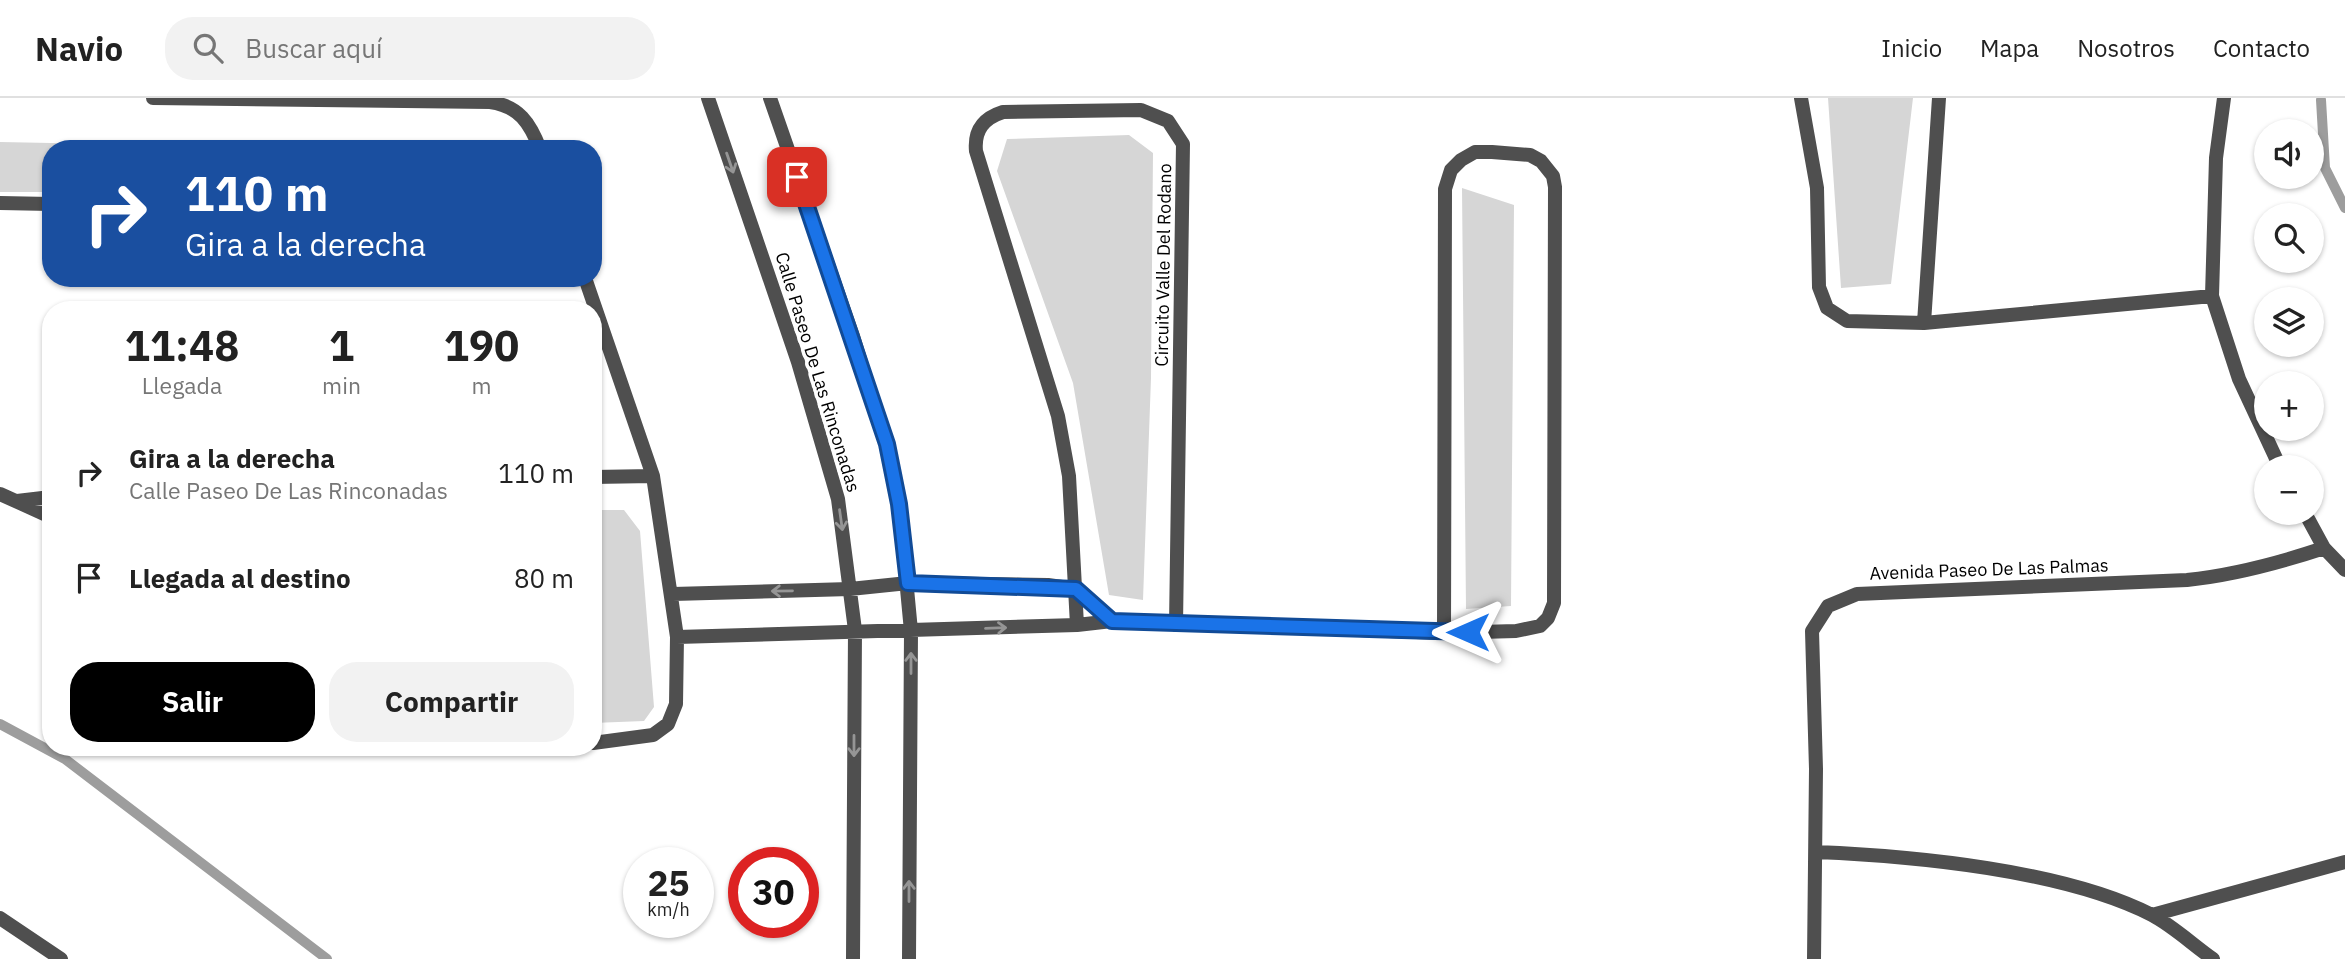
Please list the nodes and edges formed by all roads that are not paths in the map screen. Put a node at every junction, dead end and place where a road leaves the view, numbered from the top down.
1 (153, 98) edge
2 (708, 98) edge
3 (770, 98) edge
4 (1801, 98) edge
5 (1939, 98) edge
6 (2224, 98) edge
7 (536, 140) edge
8 (0, 203) edge
9 (42, 204) edge
10 (2212, 296) junction
11 (1924, 323) junction
12 (602, 330) edge
13 (2274, 455) edge
14 (653, 476) junction
15 (602, 477) edge
16 (0, 494) edge
17 (42, 498) edge
18 (16, 501) junction
19 (42, 513) edge
20 (2312, 525) edge
21 (2324, 548) junction
22 (2345, 570) edge
23 (908, 583) junction
24 (850, 589) junction
25 (1076, 589) junction
26 (673, 594) junction
27 (1112, 621) junction
28 (1077, 625) junction
29 (1176, 625) junction
30 (855, 630) junction
31 (911, 631) junction
32 (1444, 632) junction
33 (677, 637) junction
34 (602, 742) edge
35 (1816, 852) junction
36 (2345, 862) edge
37 (2152, 915) junction
38 (0, 918) edge
39 (61, 959) edge
40 (853, 959) edge
41 (909, 959) edge
42 (1814, 959) edge
43 (2213, 959) edge

1 - 7 street
2 -> 24 street, Calle Paseo De Las Rinconadas
3 - 23 street
4 - 11 street
5 - 11 street
6 - 10 street
8 - 9 street
10 - 11 street
10 - 13 street
12 - 14 street
14 - 15 street
14 - 26 street
16 - 18 street
17 - 18 street
18 - 19 street
20 - 21 street
21 - 22 street
21 - 35 street, Avenida Paseo De Las Palmas
23 - 24 street
23 - 25 street
23 - 31 street
24 -> 26 street
24 - 30 street, Calle Paseo De Las Rinconadas
25 - 27 street
25 - 28 street, Circuito Valle Del Rodano
25 - 29 street, Circuito Valle Del Rodano
26 - 33 street
27 - 28 street
27 - 29 street
31 -> 28 street
29 - 32 street
30 - 31 street
30 - 33 street
30 -> 40 street, Calle Paseo De Las Rinconadas
41 -> 31 street
32 - 32 street
33 - 34 street
35 - 37 street
35 - 42 street, Avenida Paseo De Las Palmas
36 - 37 street
37 - 43 street
38 - 39 street

